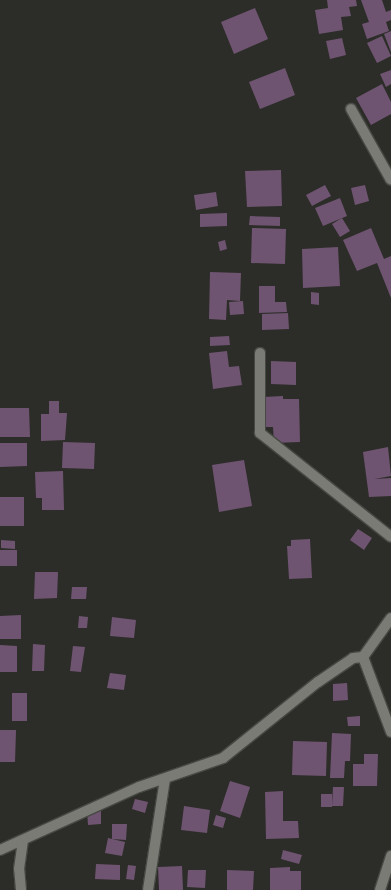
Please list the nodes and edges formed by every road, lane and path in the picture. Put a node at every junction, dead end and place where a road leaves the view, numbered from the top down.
1 (351, 109) dead end
2 (391, 180) edge
3 (260, 353) dead end
4 (391, 537) edge
5 (391, 618) edge
6 (363, 657) junction
7 (391, 732) edge
8 (165, 779) junction
9 (22, 840) junction
10 (0, 850) edge
11 (391, 856) edge
12 (21, 890) edge
13 (148, 890) edge
14 (380, 890) edge

1 - 2 street
3 - 4 street
5 - 6 street
6 - 7 street
6 - 8 street
8 - 9 street
8 - 13 street
9 - 10 street
9 - 12 street
11 - 14 street

